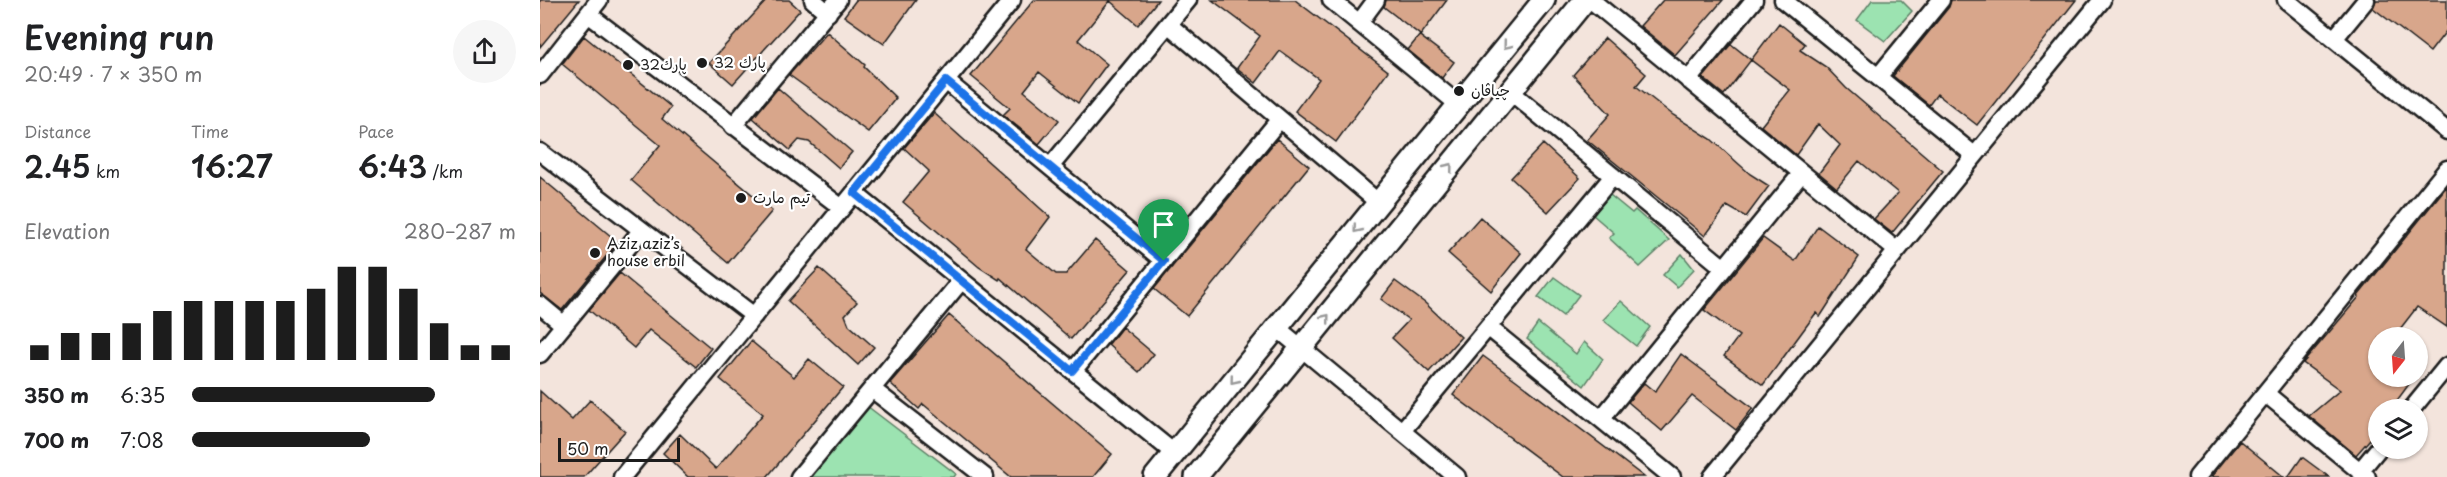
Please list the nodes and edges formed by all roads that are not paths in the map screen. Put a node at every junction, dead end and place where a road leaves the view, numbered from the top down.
1 (599, 0) edge
2 (813, 0) edge
3 (1012, 0) edge
4 (1188, 0) edge
5 (1331, 0) edge
6 (1376, 0) edge
7 (1544, 0) edge
8 (1585, 0) edge
9 (1591, 0) edge
10 (1754, 0) edge
11 (1783, 0) edge
12 (1941, 0) edge
13 (2102, 0) edge
14 (2286, 0) edge
15 (2366, 0) edge
16 (833, 6) edge
17 (588, 14) junction
18 (1359, 23) junction
19 (1169, 24) junction
20 (2334, 39) junction
21 (540, 75) edge
22 (1878, 77) junction
23 (1688, 80) junction
24 (946, 81) junction
25 (1510, 91) junction
26 (1459, 105) junction
27 (1279, 120) junction
28 (733, 126) junction
29 (2447, 131) edge
30 (540, 152) edge
31 (1974, 155) junction
32 (1050, 167) junction
33 (2447, 169) edge
34 (1801, 174) junction
35 (1613, 176) junction
36 (854, 193) junction
37 (1379, 203) junction
38 (842, 208) junction
39 (641, 231) junction
40 (1896, 250) junction
41 (1164, 261) junction
42 (1724, 268) junction
43 (961, 281) junction
44 (540, 305) edge
45 (754, 316) junction
46 (564, 325) junction
47 (1488, 327) junction
48 (1276, 328) junction
49 (1301, 348) junction
50 (540, 354) edge
51 (2447, 366) edge
52 (1072, 371) junction
53 (872, 389) junction
54 (2265, 393) junction
55 (2420, 399) edge
56 (1601, 419) junction
57 (1402, 431) junction
58 (1174, 453) junction
59 (2372, 459) edge
60 (2364, 474) edge
61 (982, 476) edge
62 (622, 477) edge
63 (799, 477) edge
64 (1155, 477) edge
65 (1196, 477) edge
66 (1457, 477) edge
67 (1672, 477) edge
68 (1712, 477) edge
69 (2197, 477) edge

1 - 17 street
2 - 16 street
3 - 24 street
4 - 19 street
5 - 18 street
6 - 18 street
7 -> 26 street
8 - 25 street
9 - 23 street
10 - 23 street
11 - 22 street
12 - 22 street
13 - 31 street
14 - 20 street
15 - 20 street
16 - 28 street
17 - 21 street
17 - 28 street
18 - 26 street
19 - 27 street
19 - 32 street
20 - 29 street
22 - 31 street
23 - 34 street
24 - 32 street
24 - 36 street
25 - 35 street
49 -> 25 street
26 - 37 street
27 - 37 street
27 - 41 street
28 - 38 street
30 - 39 street
31 - 40 street
32 - 41 street
33 - 54 street
34 - 40 street
34 - 42 street
35 - 42 street
35 - 47 street
36 - 38 street
36 - 43 street
37 -> 48 street
38 - 45 street
39 - 45 street
39 - 46 street
40 - 68 street
41 - 52 street
42 - 56 street
43 - 52 street
43 - 53 street
44 - 46 street
45 - 62 street
46 - 50 street
47 - 56 street
47 - 57 street
48 - 49 street
48 -> 58 street
49 - 57 street
49 - 65 street
51 - 55 street
52 - 58 street
53 - 61 street
53 - 63 street
54 - 60 street
54 - 69 street
56 - 67 street
57 - 66 street
58 - 64 street
59 - 60 street

